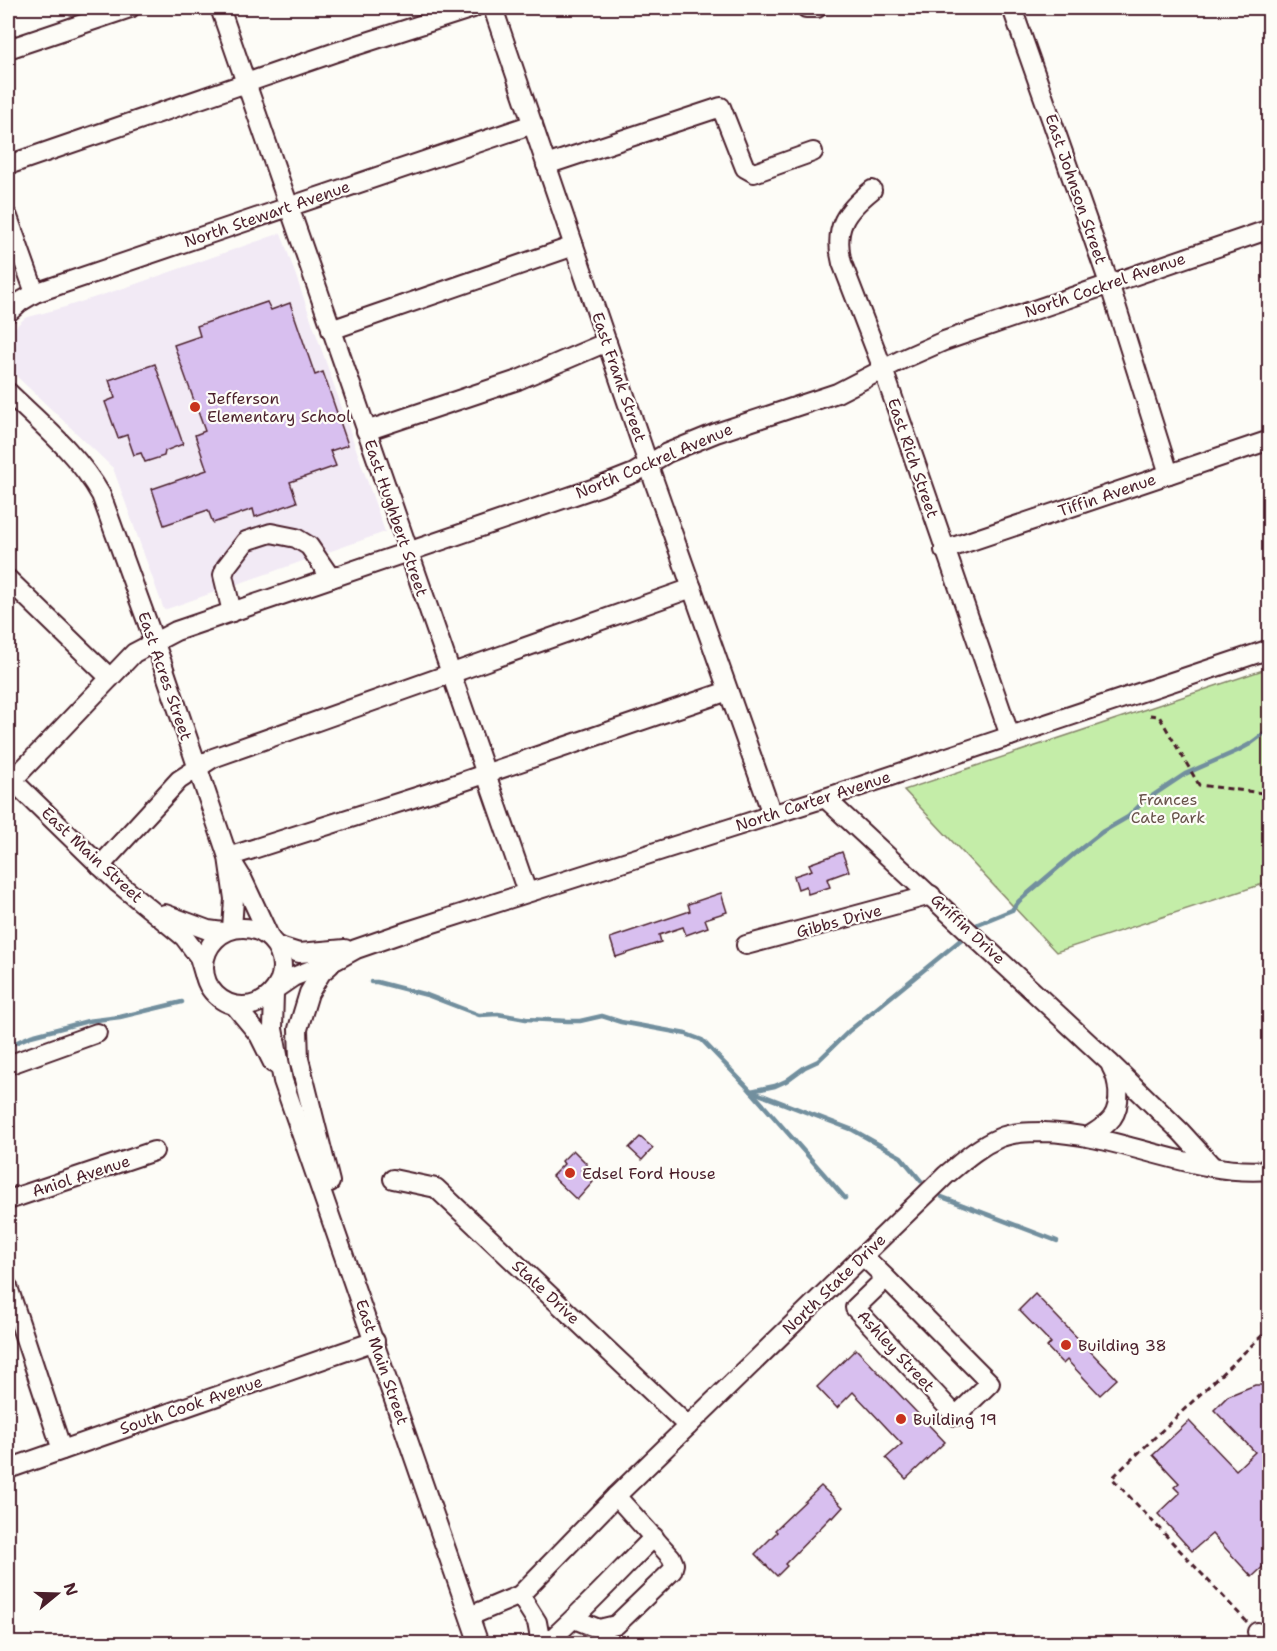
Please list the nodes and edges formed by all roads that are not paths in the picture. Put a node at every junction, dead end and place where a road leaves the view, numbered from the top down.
1 (130, 8) edge
2 (220, 8) edge
3 (473, 8) edge
4 (493, 8) edge
5 (806, 8) edge
6 (817, 8) edge
7 (1012, 8) edge
8 (8, 49) edge
9 (246, 83) junction
10 (532, 124) junction
11 (813, 152) dead end
12 (8, 165) edge
13 (546, 165) junction
14 (872, 190) dead end
15 (288, 206) junction
16 (8, 217) edge
17 (1269, 229) edge
18 (574, 246) junction
19 (1109, 283) junction
20 (35, 293) junction
21 (8, 313) edge
22 (331, 330) junction
23 (607, 342) junction
24 (883, 369) junction
25 (8, 392) edge
26 (366, 431) junction
27 (1269, 440) edge
28 (648, 464) junction
29 (1169, 474) junction
30 (944, 550) junction
31 (408, 551) junction
32 (331, 578) junction
33 (8, 579) edge
34 (692, 588) junction
35 (232, 612) junction
36 (154, 641) junction
37 (1269, 649) edge
38 (450, 673) junction
39 (110, 678) junction
40 (728, 691) junction
41 (1010, 736) junction
42 (197, 768) junction
43 (486, 774) junction
44 (9, 781) edge
45 (825, 798) junction
46 (772, 814) junction
47 (228, 857) junction
48 (100, 866) junction
49 (527, 892) junction
50 (931, 895) junction
51 (151, 909) junction
52 (227, 931) junction
53 (273, 941) junction
54 (746, 945) dead end
55 (356, 949) junction
56 (336, 960) junction
57 (204, 974) junction
58 (276, 990) junction
59 (236, 1006) junction
60 (97, 1034) dead end
61 (1109, 1062) junction
62 (8, 1065) edge
63 (283, 1081) junction
64 (1089, 1136) junction
65 (154, 1151) dead end
66 (1213, 1167) junction
67 (1269, 1170) edge
68 (393, 1179) dead end
69 (8, 1200) edge
70 (863, 1256) junction
71 (349, 1266) junction
72 (886, 1278) junction
73 (8, 1287) edge
74 (375, 1341) junction
75 (688, 1426) junction
76 (62, 1450) junction
77 (8, 1469) edge
78 (616, 1496) junction
79 (654, 1537) junction
80 (519, 1596) junction
81 (470, 1616) junction
82 (574, 1619) junction
83 (476, 1642) edge
84 (544, 1644) edge

1 - 8 street
2 - 9 street, East Hughbert Street
3 - 9 street
4 - 10 street, East Frank Street
5 - 6 street
7 - 19 street, East Johnson Street
9 - 12 street
9 - 15 street, East Hughbert Street
10 - 13 street, East Frank Street
10 - 15 street, North Stewart Avenue
11 - 13 street
13 - 18 street, East Frank Street
14 - 24 street, East Rich Street
15 - 20 street, North Stewart Avenue
15 - 22 street, East Hughbert Street
16 - 20 street
17 - 19 street, North Cockrel Avenue
18 - 22 street
18 - 23 street, East Frank Street
19 - 24 street, North Cockrel Avenue
19 - 29 street, East Johnson Street
20 - 21 street, North Stewart Avenue
22 - 26 street, East Hughbert Street
23 - 26 street
23 - 28 street, East Frank Street
24 - 28 street, North Cockrel Avenue
24 - 30 street, East Rich Street
25 - 36 street, East Acres Street
26 - 31 street, East Hughbert Street
27 - 29 street, Tiffin Avenue
28 - 31 street, North Cockrel Avenue
28 - 34 street, East Frank Street
29 - 30 street, Tiffin Avenue
30 - 41 street, East Rich Street
31 - 32 street, North Cockrel Avenue
31 - 38 street, East Hughbert Street
32 - 35 street, North Cockrel Avenue
32 - 35 street
33 - 39 street
34 - 38 street
34 - 40 street, East Frank Street
35 - 36 street, North Cockrel Avenue
36 - 39 street, North Cockrel Avenue
36 - 42 street, East Acres Street
37 - 41 street, North Carter Avenue
38 - 42 street
38 - 43 street, East Hughbert Street
39 - 44 street, North Cockrel Avenue
40 - 43 street
40 - 46 street, East Frank Street
41 - 45 street, North Carter Avenue
42 - 47 street, East Acres Street
42 - 48 street
43 - 47 street
43 - 49 street, East Hughbert Street
44 - 48 street, East Main Street
45 - 46 street, North Carter Avenue
45 - 50 street, Griffin Drive
46 - 49 street, North Carter Avenue
47 - 52 street, East Acres Street
47 - 53 street, East Acres Street
48 - 51 street, East Main Street
49 - 55 street, North Carter Avenue
50 - 54 street, Gibbs Drive
50 - 61 street, Griffin Drive
51 - 52 street, East Main Street
51 - 57 street, East Main Street
52 - 53 street
52 - 57 street
53 - 55 street, North Carter Avenue
53 - 58 street
55 - 56 street, North Carter Avenue
56 - 58 street, North Carter Avenue
56 - 71 street
57 - 59 street
58 - 59 street
58 - 63 street, East Main Street
59 - 63 street, East Main Street
60 - 62 street
61 - 64 street, Griffin Drive
61 - 66 street, Griffin Drive
63 - 71 street, East Main Street
64 - 66 street, North State Drive
64 - 70 street, North State Drive
65 - 69 street, Aniol Avenue
66 - 67 street, North State Drive
68 - 75 street, State Drive
70 - 72 street, Ashley Street
70 - 75 street, North State Drive
71 - 74 street, East Main Street
72 - 72 street, Ashley Street
73 - 76 street
74 - 76 street, South Cook Avenue
74 - 81 street, East Main Street
75 - 78 street, North State Drive
76 - 77 street, South Cook Avenue
78 - 79 street
78 - 80 street, North State Drive
79 - 82 street
79 - 82 street
80 - 81 street, North State Drive
80 - 84 street
81 - 83 street, East Main Street
82 - 84 street

